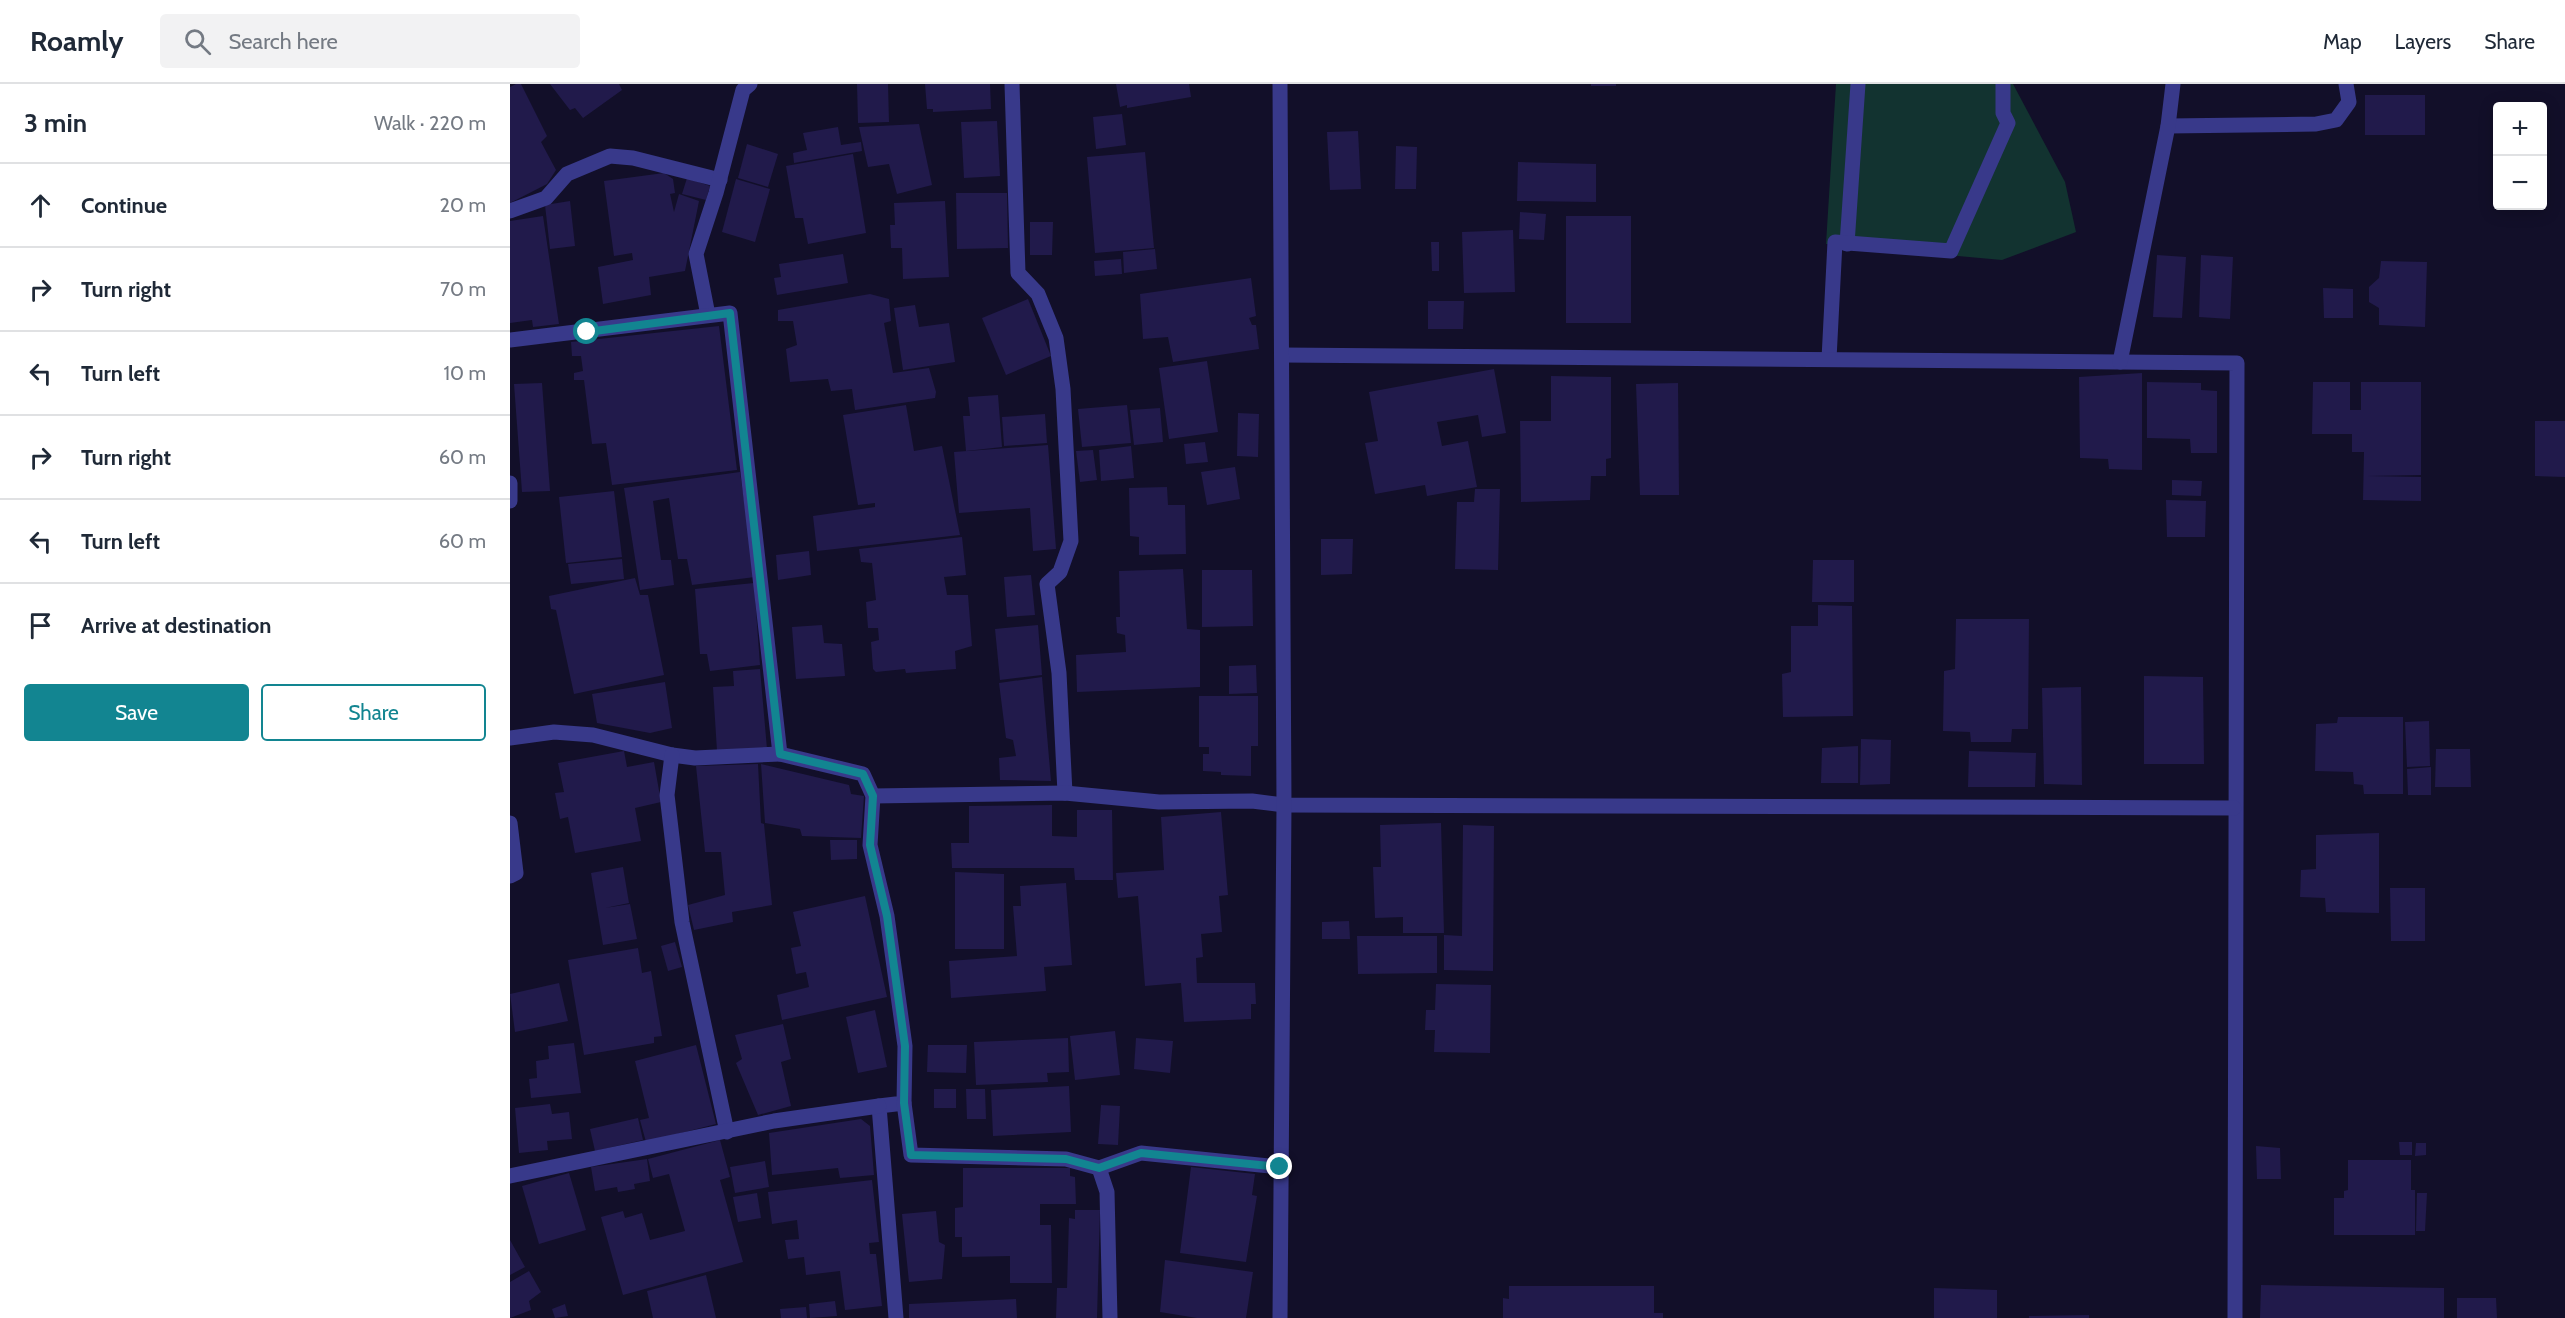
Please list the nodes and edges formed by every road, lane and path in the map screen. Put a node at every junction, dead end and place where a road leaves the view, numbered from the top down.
1 (750, 84) edge
2 (1012, 84) edge
3 (1280, 84) edge
4 (1858, 84) edge
5 (2002, 84) edge
6 (2173, 84) edge
7 (2346, 84) edge
8 (2168, 126) junction
9 (720, 180) junction
10 (510, 210) edge
11 (1847, 244) junction
12 (708, 315) junction
13 (510, 340) edge
14 (1282, 355) junction
15 (1829, 359) junction
16 (2120, 362) junction
17 (510, 483) edge
18 (510, 501) edge
19 (510, 738) edge
20 (780, 754) junction
21 (672, 755) junction
22 (1065, 793) junction
23 (873, 796) junction
24 (1284, 805) junction
25 (2234, 808) junction
26 (510, 823) edge
27 (510, 876) edge
28 (904, 1103) junction
29 (879, 1106) junction
30 (727, 1132) junction
31 (1280, 1167) junction
32 (1099, 1168) junction
33 (510, 1176) edge
34 (896, 1318) edge
35 (1110, 1318) edge
36 (1280, 1318) edge
37 (2235, 1318) edge

1 - 9 street
2 - 22 street
3 - 14 street
4 - 11 street
5 - 11 street
6 - 8 street
7 - 8 street
8 - 16 street
9 - 10 street
9 - 12 street
11 - 15 street
12 - 13 street
12 - 20 street
14 - 15 street
14 - 24 street
15 - 16 street
16 - 25 street
17 - 18 street
19 - 21 street
20 - 21 street
20 - 23 street
21 - 30 street
22 - 23 street
22 - 24 street
23 - 28 street
24 - 25 street
24 - 31 street
25 - 37 street
26 - 27 street
28 - 29 street
28 - 32 street
29 - 30 street
29 - 34 street
30 - 33 street
31 - 32 street
31 - 36 street
32 - 35 street

